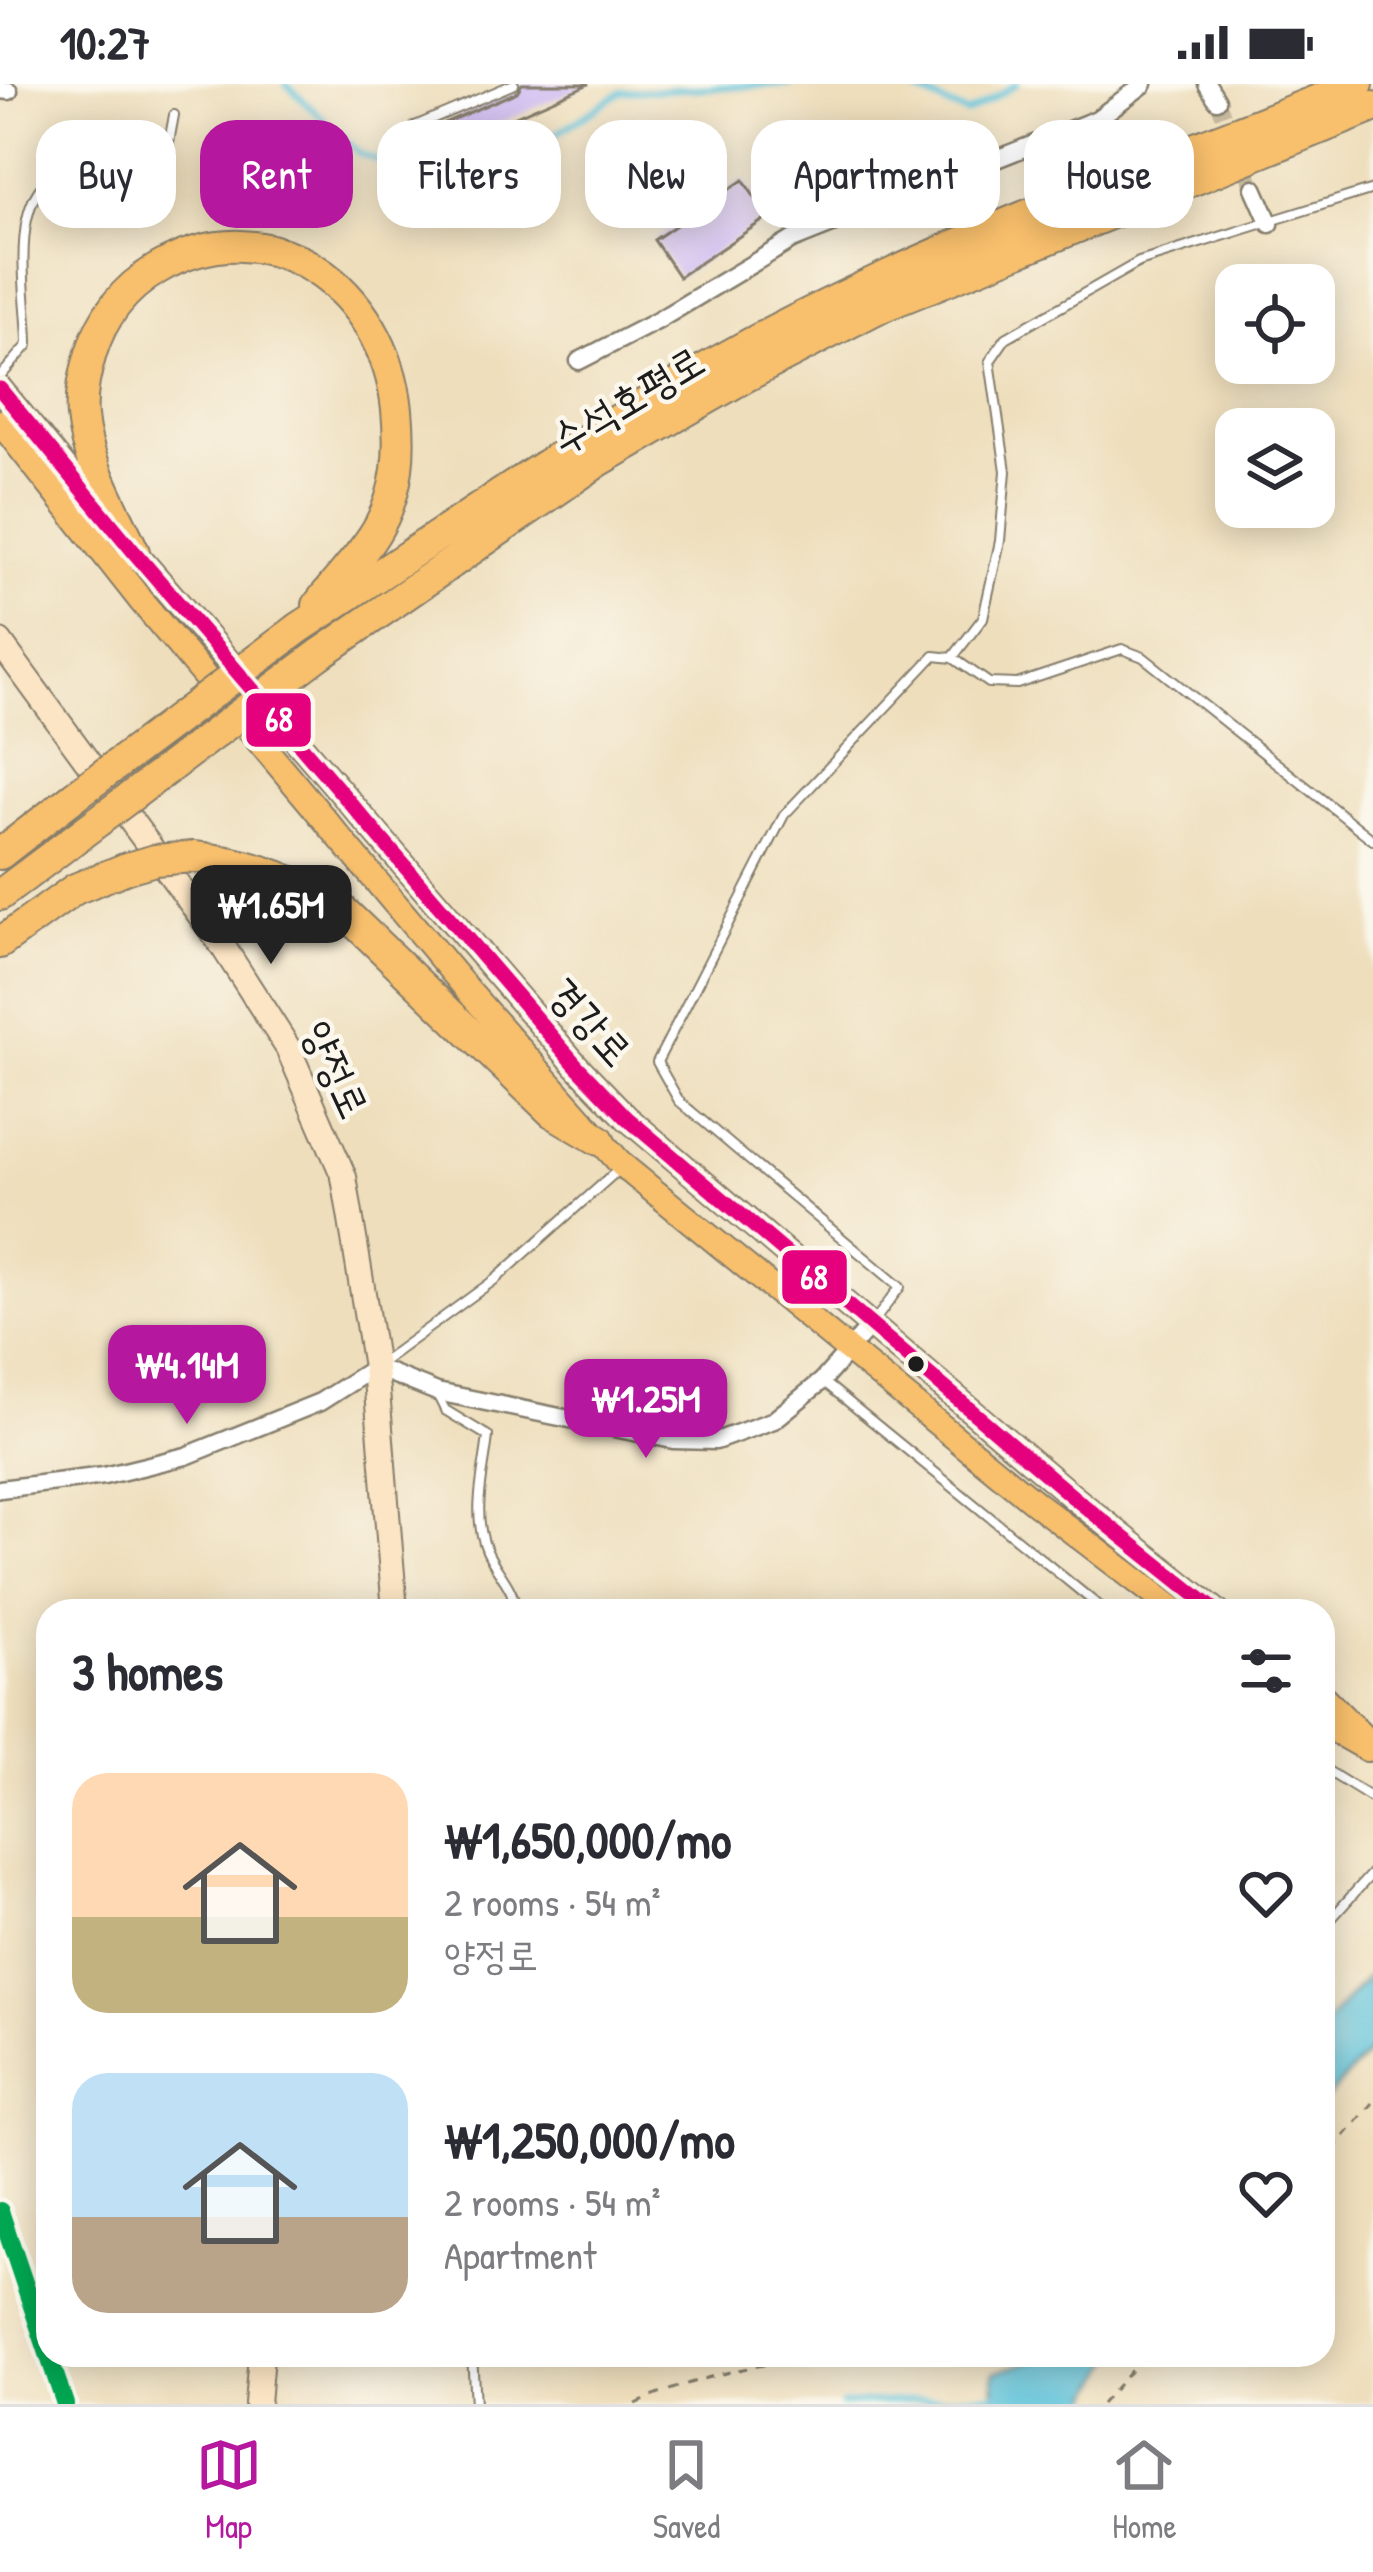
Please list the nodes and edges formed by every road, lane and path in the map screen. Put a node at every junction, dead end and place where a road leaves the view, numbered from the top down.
1 (514, 84) edge
2 (1144, 84) edge
3 (1358, 84) edge
4 (1373, 107) edge
5 (174, 115) dead end
6 (429, 120) edge
7 (1254, 188) tunnel mouth
8 (1373, 189) edge
9 (1270, 224) junction
10 (579, 361) dead end
11 (0, 377) edge
12 (0, 389) edge
13 (0, 422) edge
14 (134, 551) junction
15 (299, 628) junction
16 (0, 642) edge
17 (953, 658) junction
18 (1373, 840) edge
19 (0, 854) edge
20 (0, 895) edge
21 (0, 944) edge
22 (599, 1140) junction
23 (622, 1165) junction
24 (870, 1326) junction
25 (849, 1352) junction
26 (375, 1367) junction
27 (822, 1381) junction
28 (437, 1392) junction
29 (0, 1489) edge
30 (393, 1599) edge
31 (515, 1599) edge
32 (1091, 1599) edge
33 (1162, 1599) edge
34 (1201, 1599) edge
35 (1335, 1710) edge
36 (1335, 1733) edge
37 (1373, 1750) edge
38 (1335, 1775) edge
39 (1373, 1799) edge
40 (1373, 1872) edge
41 (1335, 1915) edge
42 (1373, 2103) edge
43 (1335, 2146) edge
44 (260, 2367) edge
45 (473, 2367) edge
46 (752, 2367) edge
47 (1134, 2367) edge
48 (257, 2404) edge
49 (475, 2404) edge
50 (636, 2404) edge
51 (1101, 2404) edge

1 - 6 lane
2 - 10 street
3 - 15 highway, 수석호평로
4 - 20 highway, 수석호평로, bridge
5 - 11 lane
7 - 9 street
8 - 9 lane
9 - 17 lane
12 - 14 main road, 경강로
13 - 22 main road, 경강로
14 - 15 highway
14 - 24 main road, 경강로
15 - 19 highway, 수석호평로, bridge
16 - 26 main road, 양정로
17 - 18 lane
17 - 24 lane
21 - 22 highway, bridge
22 - 23 main road, 경강로
23 - 25 main road, 경강로
23 - 26 lane
24 - 25 street
24 - 34 main road, 경강로
25 - 27 street
25 - 33 main road, 경강로
26 - 28 street
26 - 29 street
26 - 30 main road, 양정로
27 - 28 street
27 - 32 lane
28 - 31 lane
35 - 37 main road
36 - 37 main road
38 - 39 lane
40 - 41 lane
42 - 43 path
44 - 48 main road
45 - 49 lane
46 - 50 path
47 - 51 path

